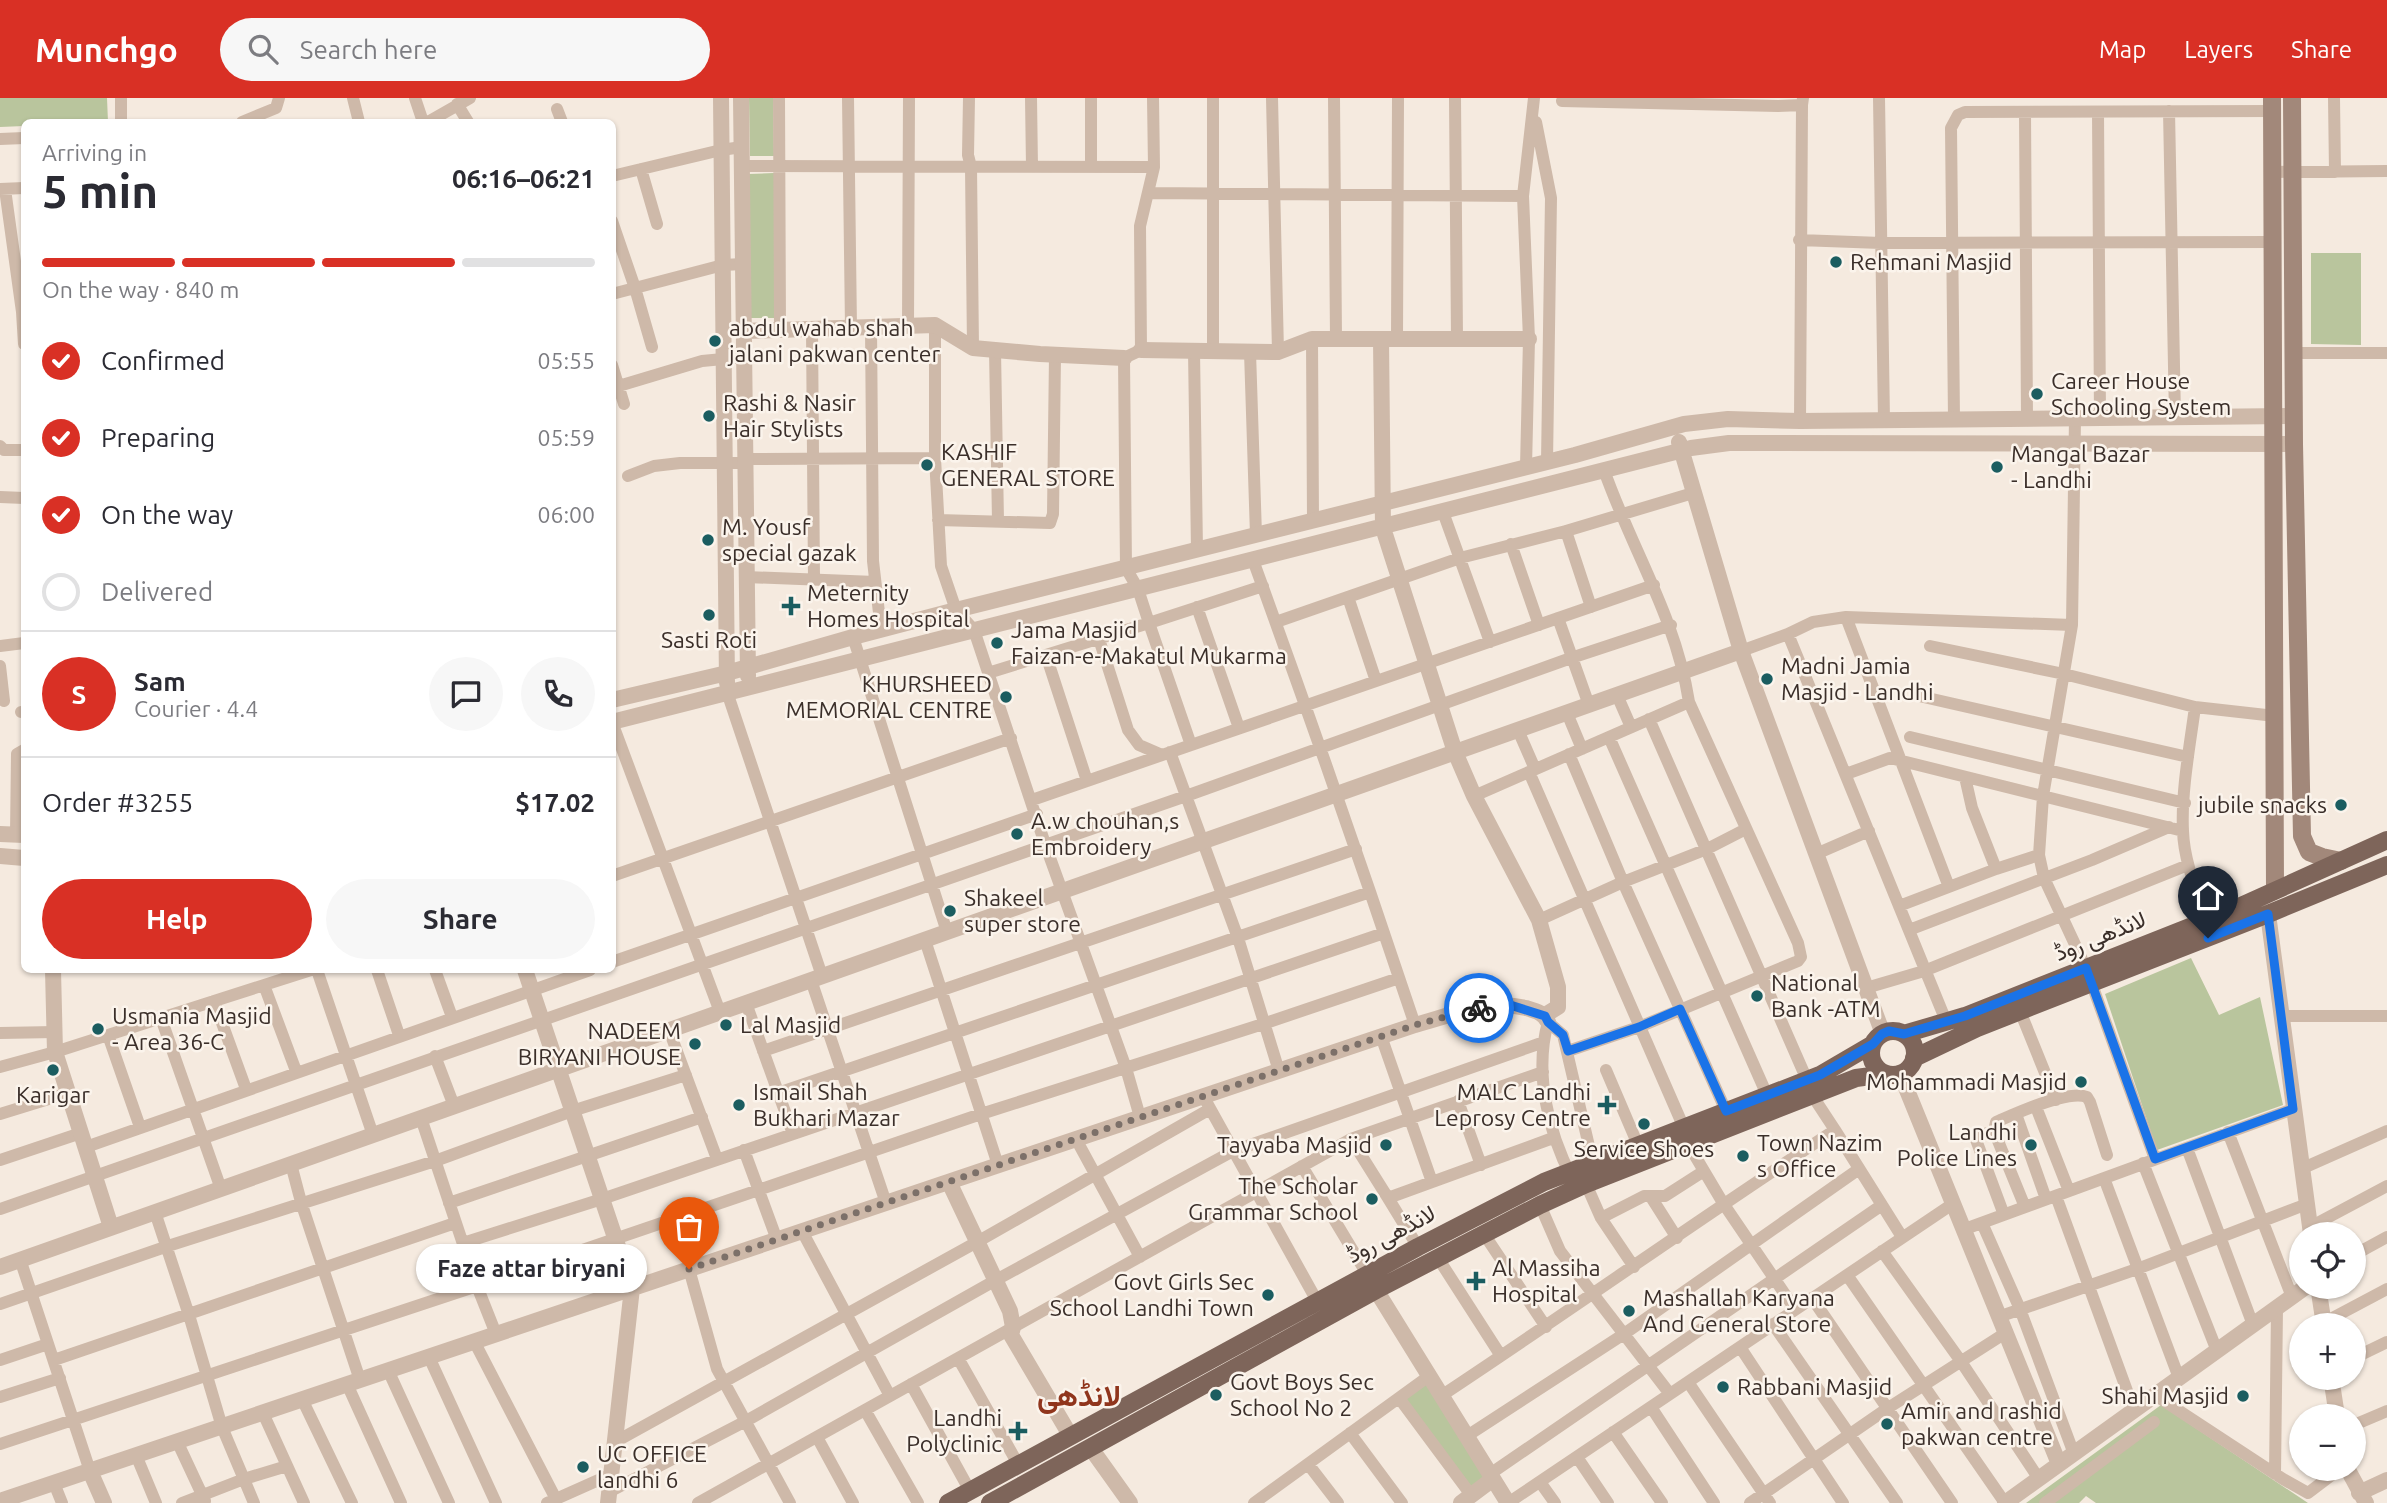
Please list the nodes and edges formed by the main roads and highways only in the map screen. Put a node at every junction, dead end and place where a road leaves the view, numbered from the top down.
1 (2292, 98) edge
2 (2273, 104) edge
3 (2387, 840) edge
4 (2341, 861) junction
5 (2387, 865) edge
6 (2275, 890) junction
7 (2088, 976) junction
8 (1904, 1034) junction
9 (1878, 1039) junction
10 (1914, 1058) junction
11 (1893, 1073) junction
12 (1809, 1088) junction
13 (1686, 1136) junction
14 (1371, 1282) junction
15 (948, 1503) edge
16 (990, 1503) edge

1 - 4 main road
2 - 6 main road
3 - 4 main road, لانڈھی روڈ
4 - 6 main road, لانڈھی روڈ
5 - 7 main road, لانڈھی روڈ
6 - 7 main road, لانڈھی روڈ
7 - 8 main road, لانڈھی روڈ
7 - 10 main road, لانڈھی روڈ
8 - 9 main road
8 - 10 main road
9 - 11 main road
9 - 12 main road, لانڈھی روڈ
10 - 11 main road
11 - 12 main road, لانڈھی روڈ
12 - 13 main road, لانڈھی روڈ
12 - 13 main road, لانڈھی روڈ
13 - 14 main road, لانڈھی روڈ
13 - 14 main road, لانڈھی روڈ
14 - 15 main road, لانڈھی روڈ
14 - 16 main road, لانڈھی روڈ

